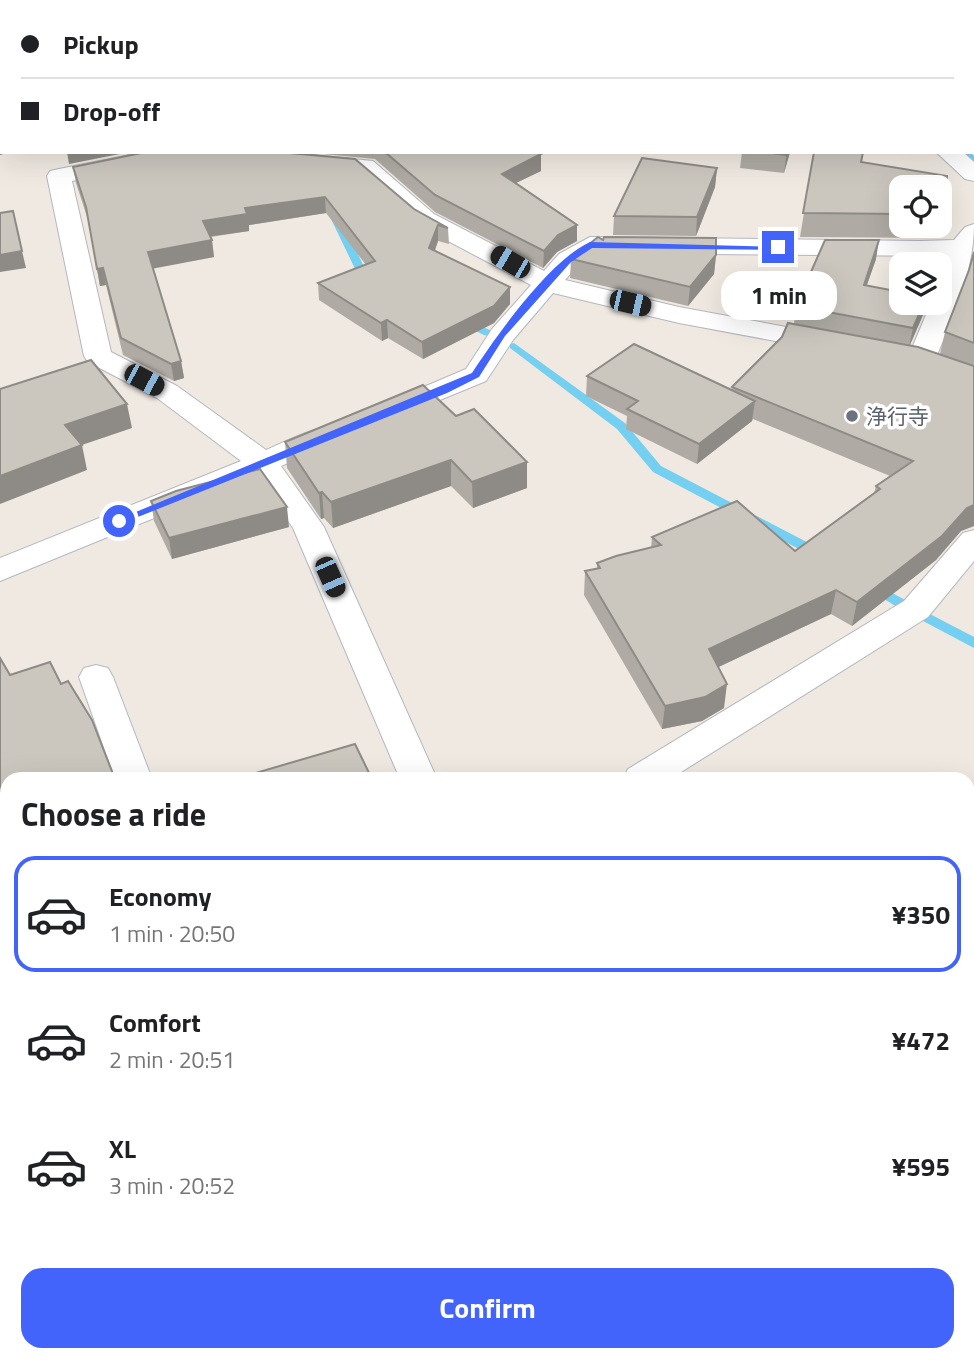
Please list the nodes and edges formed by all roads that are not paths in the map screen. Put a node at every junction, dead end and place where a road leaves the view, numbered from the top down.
1 (174, 154) edge
2 (294, 154) edge
3 (950, 154) edge
4 (974, 174) edge
5 (968, 239) edge
6 (548, 284) junction
7 (854, 348) edge
8 (894, 355) edge
9 (262, 462) junction
10 (974, 540) edge
11 (0, 570) edge
12 (96, 677) dead end
13 (131, 772) edge
14 (416, 772) edge
15 (652, 772) edge

1 - 9 street
2 - 6 street
3 - 4 street
5 - 6 street
5 - 8 street
6 - 7 street
6 - 9 street
9 - 11 street
9 - 14 street
10 - 15 street
12 - 13 street

